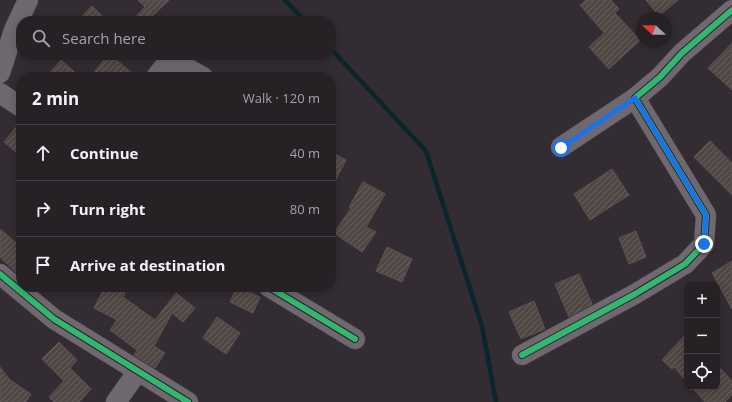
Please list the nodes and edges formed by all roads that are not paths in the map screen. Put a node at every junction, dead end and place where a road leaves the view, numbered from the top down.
1 (28, 0) edge
2 (732, 10) edge
3 (21, 16) edge
4 (16, 26) edge
5 (0, 72) edge
6 (160, 72) edge
7 (194, 72) edge
8 (0, 93) edge
9 (635, 98) junction
10 (16, 104) edge
11 (561, 148) dead end
12 (0, 274) edge
13 (16, 287) edge
14 (22, 292) edge
15 (277, 292) edge
16 (355, 339) dead end
17 (522, 355) dead end
18 (138, 371) junction
19 (116, 402) edge
20 (188, 402) edge

1 - 3 street
2 - 9 street
4 - 5 street
6 - 7 street
8 - 10 street
9 - 11 street
9 - 17 street
12 - 13 street
14 - 18 street
15 - 16 street
18 - 19 street
18 - 20 street

